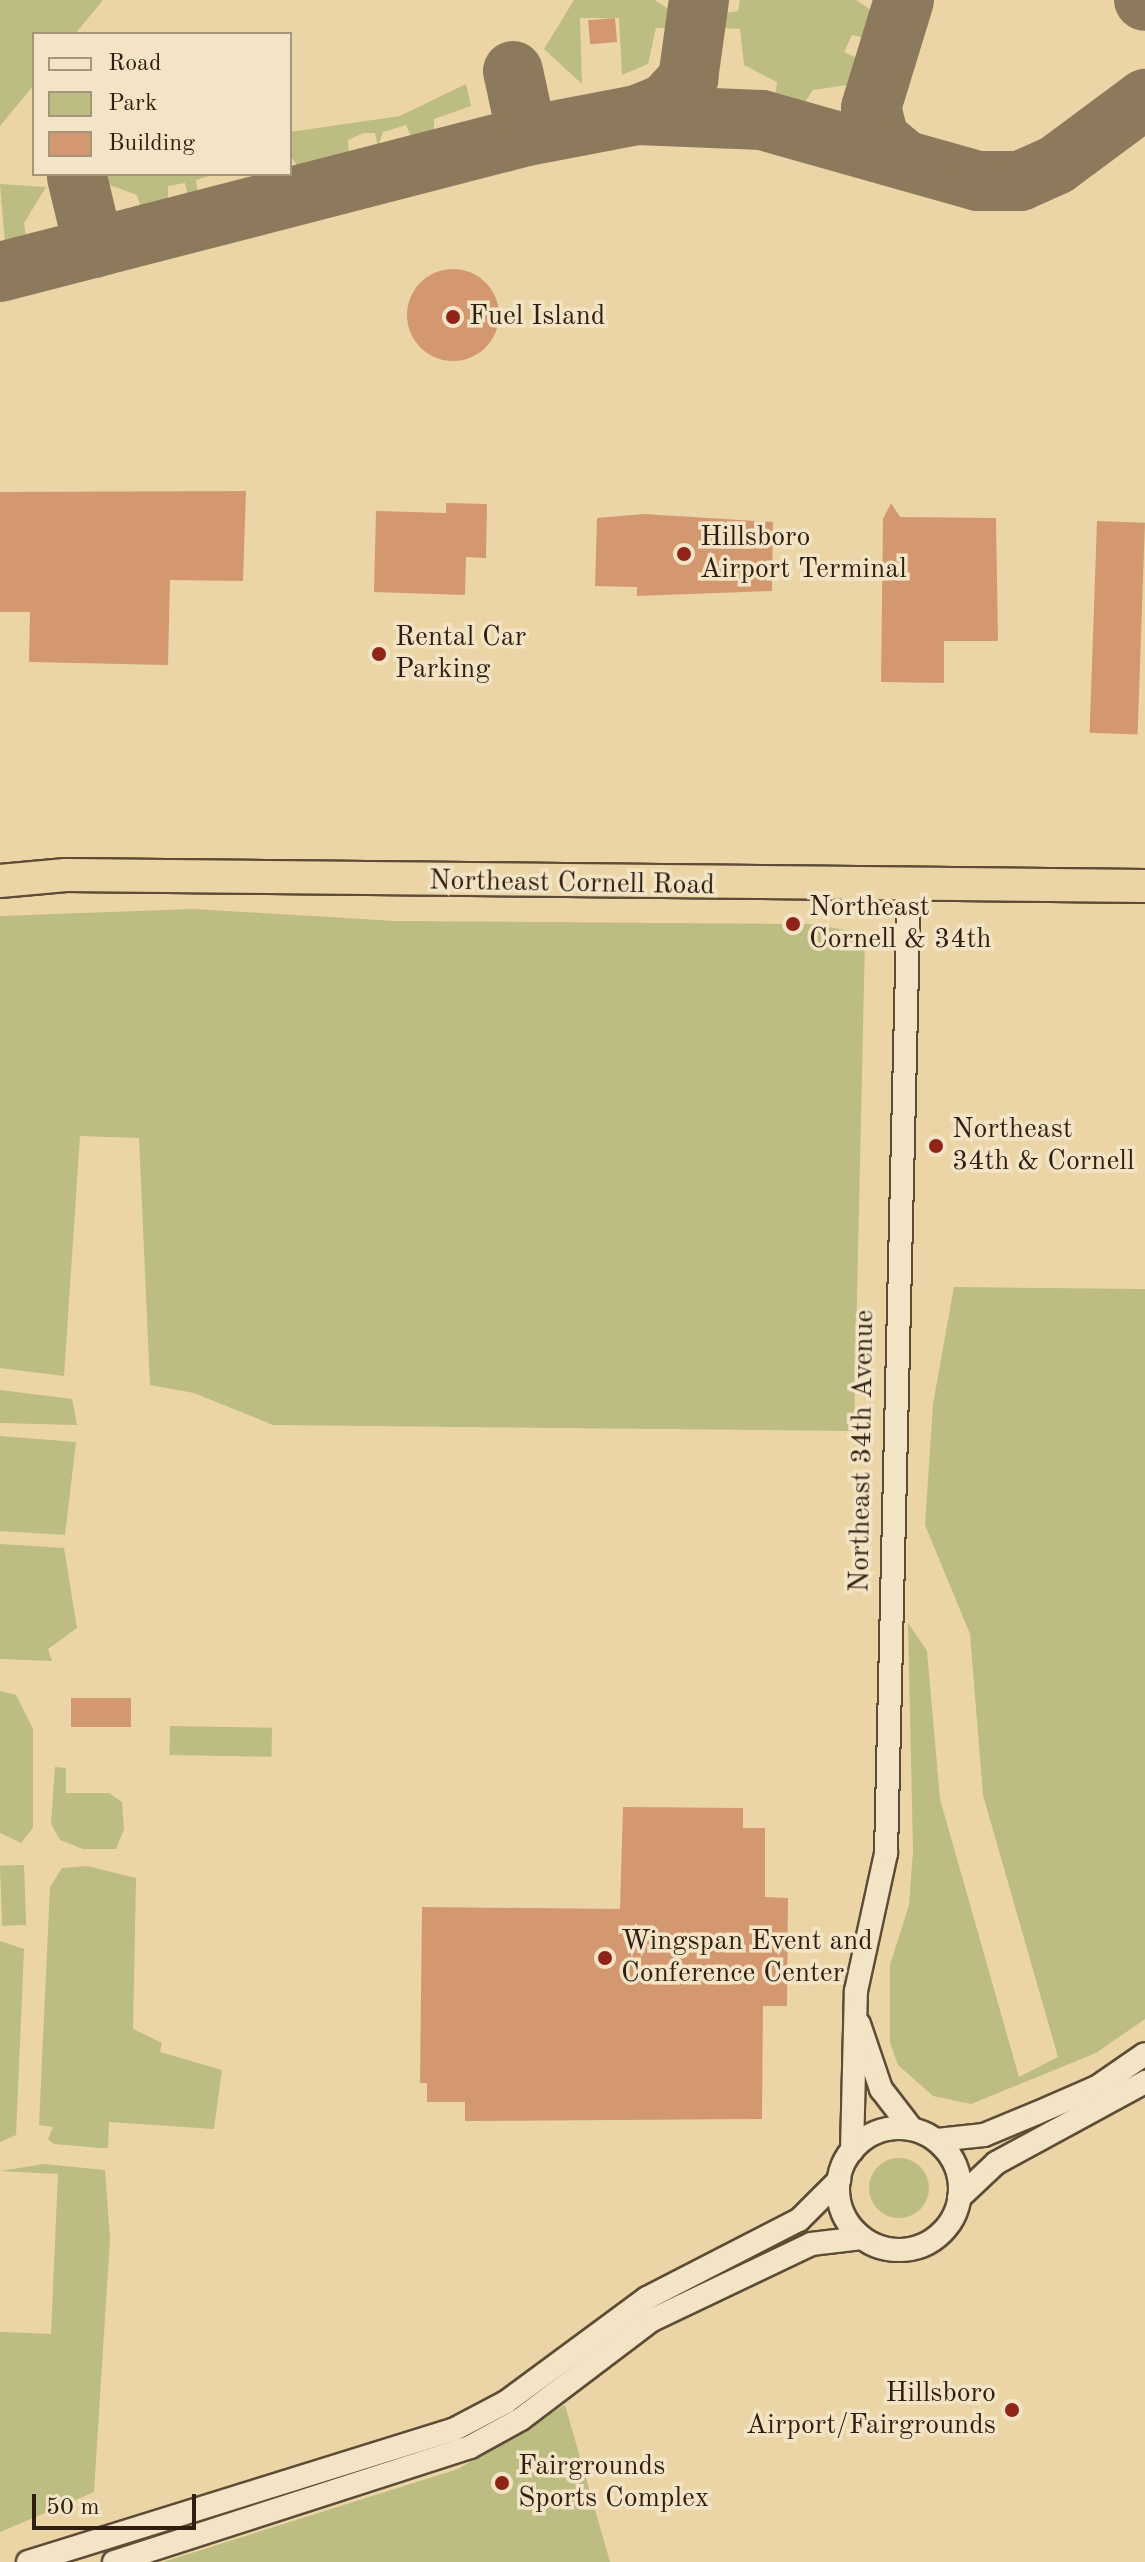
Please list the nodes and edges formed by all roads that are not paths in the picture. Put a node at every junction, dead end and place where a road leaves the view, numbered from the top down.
1 (0, 881) edge
2 (909, 886) junction
3 (1145, 886) edge
4 (856, 2013) junction
5 (1145, 2054) edge
6 (1145, 2082) edge
7 (911, 2128) junction
8 (937, 2140) junction
9 (852, 2151) junction
10 (839, 2180) junction
11 (959, 2198) junction
12 (862, 2238) junction
13 (28, 2562) edge
14 (114, 2562) edge

1 - 2 highway, Northeast Cornell Road
2 - 3 highway, Northeast Cornell Road
2 - 4 street, Northeast 34th Avenue
4 - 7 street, Northeast 34th Avenue
4 - 9 street, Northeast 34th Avenue
5 - 8 street
6 - 11 street
7 - 8 street
7 - 9 street
8 - 11 street
9 - 10 street
10 - 12 street
10 - 13 street
11 - 12 street
12 - 14 street

